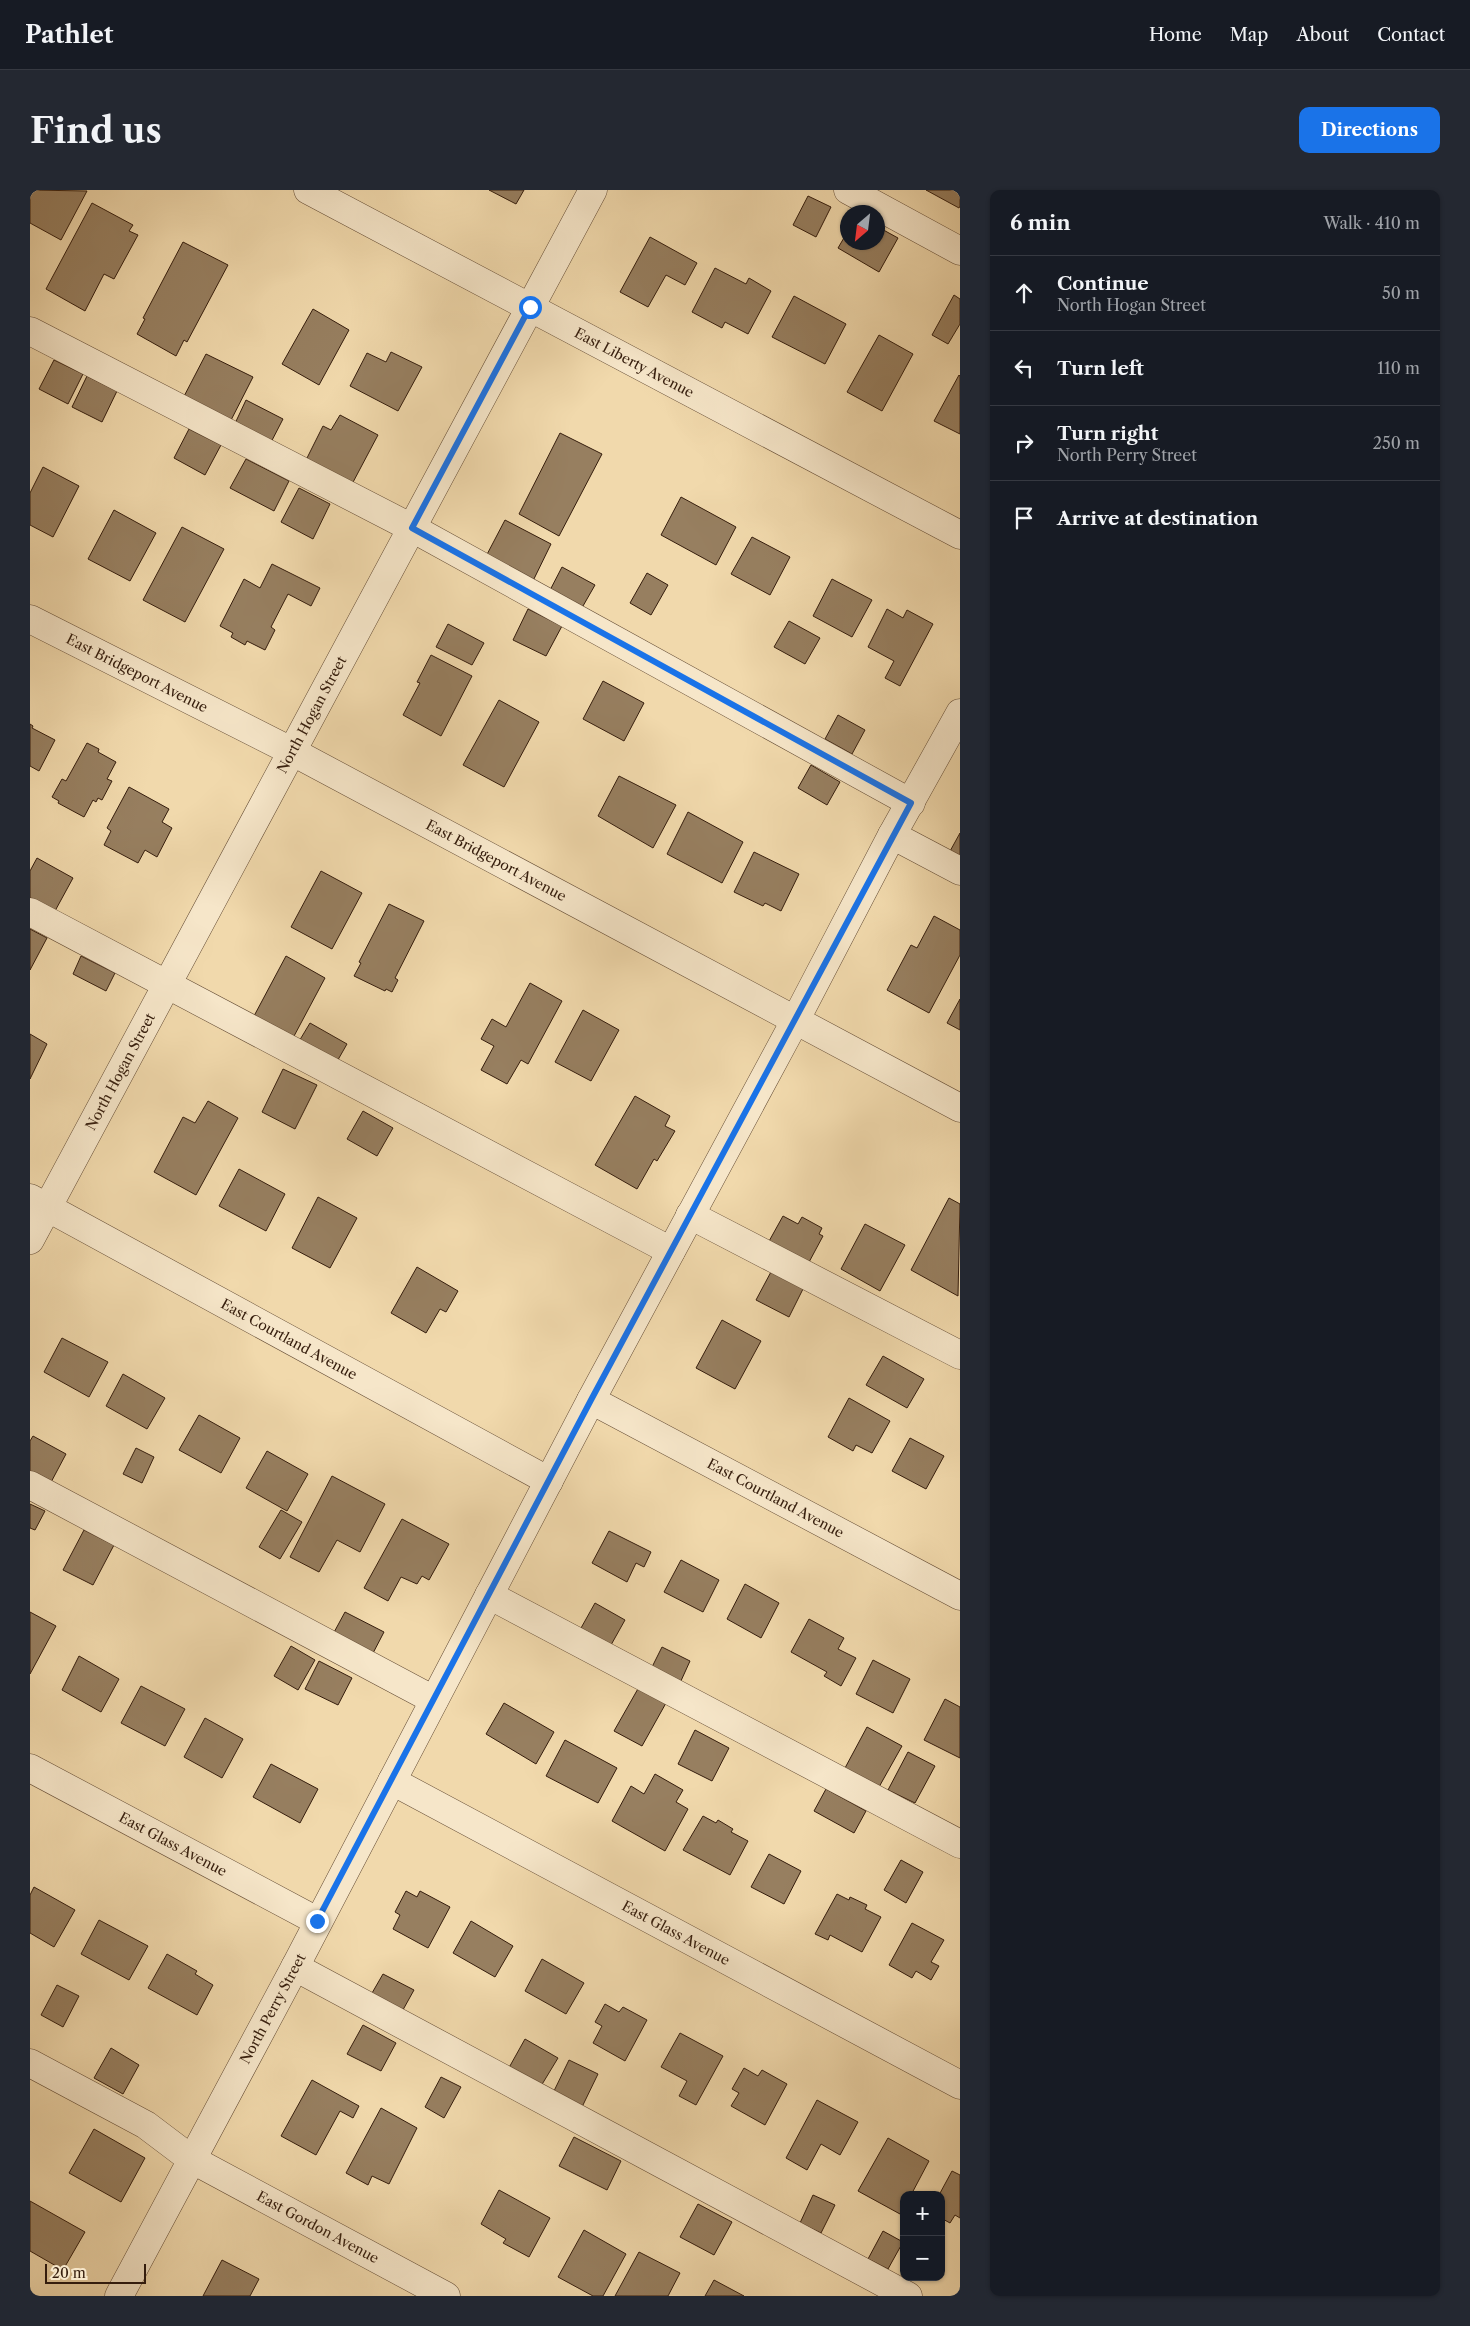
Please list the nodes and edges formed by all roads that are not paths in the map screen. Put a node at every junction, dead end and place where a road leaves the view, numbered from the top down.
1 (308, 190) edge
2 (593, 190) edge
3 (848, 190) edge
4 (960, 251) edge
5 (530, 307) junction
6 (30, 331) edge
7 (412, 528) junction
8 (960, 535) edge
9 (30, 618) edge
10 (960, 713) edge
11 (293, 752) junction
12 (911, 803) junction
13 (892, 835) junction
14 (960, 871) edge
15 (30, 912) edge
16 (168, 985) junction
17 (795, 1021) junction
18 (960, 1108) edge
19 (39, 1202) edge
20 (690, 1215) junction
21 (30, 1240) edge
22 (671, 1251) junction
23 (960, 1356) edge
24 (591, 1400) junction
25 (549, 1482) junction
26 (30, 1485) edge
27 (489, 1595) junction
28 (960, 1596) edge
29 (434, 1700) junction
30 (30, 1768) edge
31 (392, 1781) junction
32 (960, 1844) edge
33 (317, 1921) junction
34 (295, 1967) junction
35 (30, 2062) edge
36 (960, 2084) edge
37 (191, 2159) junction
38 (119, 2296) edge
39 (446, 2296) edge
40 (908, 2296) edge

1 - 5 street, East Liberty Avenue
2 - 5 street, North Hogan Street
3 - 4 street
5 - 7 street, North Hogan Street
5 - 8 street, East Liberty Avenue
6 - 7 street
7 - 11 street, North Hogan Street
7 - 12 street
9 - 11 street, East Bridgeport Avenue
10 - 12 street, North Perry Street
11 - 16 street, North Hogan Street
11 - 17 street, East Bridgeport Avenue
12 - 13 street, North Perry Street
13 - 14 street
13 - 17 street, North Perry Street
15 - 16 street
16 - 19 street, North Hogan Street
16 - 22 street
17 - 18 street, East Bridgeport Avenue
17 - 20 street, North Perry Street
19 - 21 street, North Hogan Street
19 - 25 street, East Courtland Avenue
20 - 22 street, North Perry Street
20 - 23 street
22 - 24 street, North Perry Street
24 - 25 street, North Perry Street
24 - 28 street, East Courtland Avenue
25 - 27 street, North Perry Street
26 - 29 street
27 - 29 street, North Perry Street
27 - 32 street
29 - 31 street, North Perry Street
30 - 33 street, East Glass Avenue
31 - 33 street, North Perry Street
31 - 36 street, East Glass Avenue
33 - 34 street, North Perry Street
34 - 37 street, North Perry Street
34 - 40 street
35 - 37 street, East Gordon Avenue
37 - 38 street, North Perry Street
37 - 39 street, East Gordon Avenue

